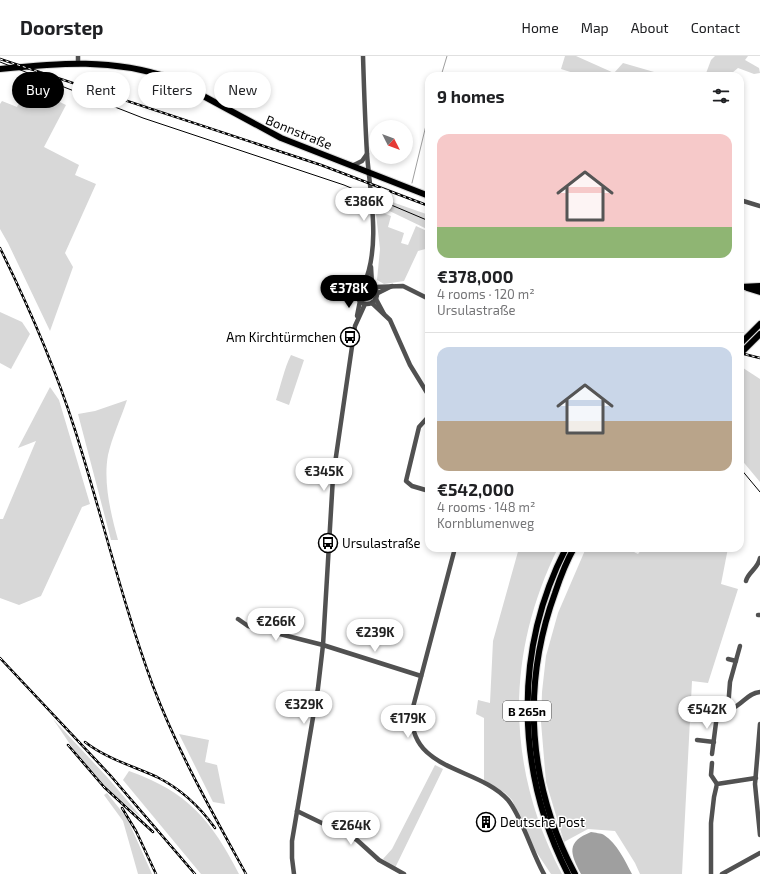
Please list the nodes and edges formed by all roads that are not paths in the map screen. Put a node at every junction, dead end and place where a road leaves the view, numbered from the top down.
1 (78, 56) edge
2 (363, 56) edge
3 (78, 64) junction
4 (0, 68) edge
5 (367, 154) junction
6 (354, 165) junction
7 (369, 171) junction
8 (425, 194) edge
9 (744, 201) edge
10 (760, 206) edge
11 (370, 265) junction
12 (364, 284) junction
13 (374, 286) junction
14 (392, 286) junction
15 (760, 286) edge
16 (744, 287) edge
17 (744, 287) edge
18 (760, 292) edge
19 (378, 293) junction
20 (425, 297) edge
21 (376, 299) junction
22 (360, 301) junction
23 (372, 303) junction
24 (365, 304) junction
25 (384, 314) junction
26 (356, 320) junction
27 (760, 324) edge
28 (760, 334) edge
29 (744, 340) edge
30 (744, 350) edge
31 (425, 390) edge
32 (425, 421) edge
33 (425, 490) edge
34 (455, 552) edge
35 (564, 552) edge
36 (572, 552) edge
37 (760, 558) edge
38 (746, 580) dead end
39 (238, 619) dead end
40 (323, 645) junction
41 (740, 646) dead end
42 (728, 659) dead end
43 (736, 661) junction
44 (421, 676) junction
45 (760, 692) edge
46 (708, 706) dead end
47 (718, 707) junction
48 (728, 708) junction
49 (760, 724) edge
50 (696, 740) dead end
51 (714, 742) junction
52 (712, 754) dead end
53 (712, 763) dead end
54 (756, 778) junction
55 (717, 784) junction
56 (758, 784) edge
57 (297, 811) junction
58 (760, 835) edge
59 (760, 853) edge
60 (294, 874) edge
61 (404, 874) edge
62 (544, 874) edge
63 (568, 874) edge
64 (575, 874) edge
65 (711, 874) edge
66 (722, 874) edge

1 - 3 street
2 - 5 street
3 - 4 main road, Bonnstraße
3 - 6 main road, Bonnstraße
5 - 6 street
5 - 7 street
6 - 7 main road, Bonnstraße
7 - 8 main road, Bonnstraße
7 - 11 street
9 - 10 street
11 - 12 street
11 - 13 street
12 - 13 street
12 - 22 street
13 - 14 street
13 - 19 street
14 - 19 street
14 - 20 street
15 - 16 main road
17 - 18 main road
19 - 21 street
21 - 23 street
21 - 25 street
22 - 24 street
22 - 26 street
23 - 24 street
23 - 25 street
24 - 26 street
25 - 31 street
26 - 40 street
27 - 29 main road
28 - 30 main road
32 - 33 street
34 - 44 street
35 - 63 main road, B 265n
36 - 64 main road, B 265n
37 - 38 street
39 - 40 street
40 - 44 street
40 - 57 street
41 - 43 street
42 - 43 street
43 - 48 street
44 - 62 street
45 - 48 street
46 - 47 street
47 - 48 street
47 - 51 street
49 - 54 street
50 - 51 street
51 - 52 street
53 - 55 street
54 - 55 street
54 - 56 street
55 - 65 street
56 - 58 street
57 - 60 street
57 - 61 street
59 - 66 street

